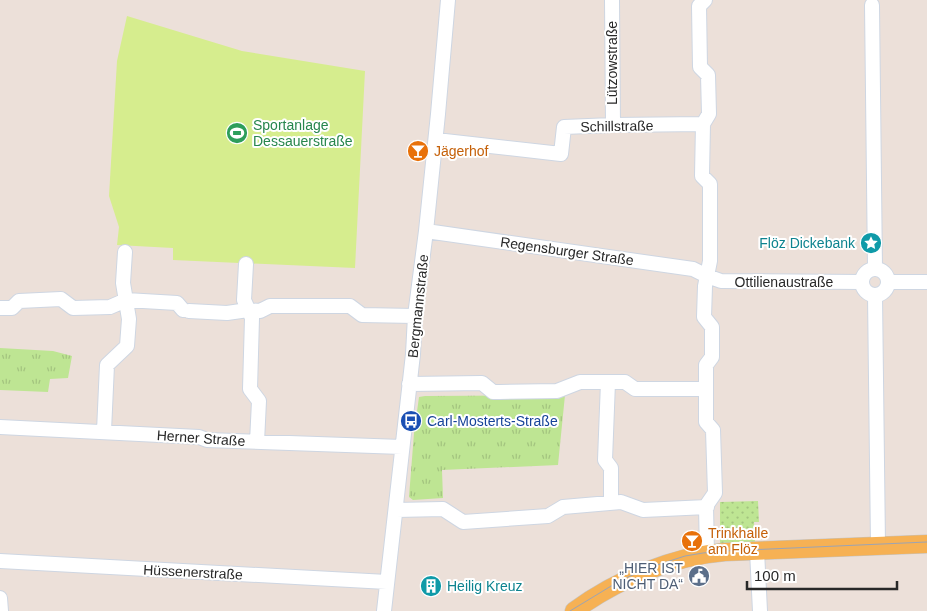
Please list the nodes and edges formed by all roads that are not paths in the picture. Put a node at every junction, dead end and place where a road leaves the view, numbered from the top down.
1 (448, 0) edge
2 (612, 0) edge
3 (705, 0) edge
4 (872, 2) edge
5 (704, 124) junction
6 (613, 125) junction
7 (436, 140) junction
8 (426, 232) junction
9 (125, 252) dead end
10 (246, 264) dead end
11 (875, 268) junction
12 (707, 276) junction
13 (862, 282) junction
14 (889, 282) junction
15 (927, 282) edge
16 (875, 295) junction
17 (126, 300) junction
18 (0, 308) edge
19 (248, 310) junction
20 (415, 316) junction
21 (608, 382) junction
22 (409, 384) junction
23 (706, 389) junction
24 (0, 426) edge
25 (104, 431) junction
26 (257, 442) junction
27 (402, 447) junction
28 (611, 503) junction
29 (706, 507) junction
30 (396, 510) junction
31 (927, 544) edge
32 (878, 546) junction
33 (757, 551) junction
34 (707, 554) junction
35 (0, 561) edge
36 (387, 582) junction
37 (0, 598) edge
38 (1, 611) edge
39 (384, 611) edge
40 (574, 611) edge
41 (760, 611) edge

1 - 7 street, Bergmannstraße
2 - 6 street, Lützowstraße
3 - 5 street
4 - 11 street
5 - 6 street, Schillstraße
5 - 12 street
6 - 7 street, Schillstraße
7 - 8 street, Bergmannstraße
8 - 12 street, Regensburger Straße
8 - 20 street, Bergmannstraße
9 - 17 street
10 - 19 street
11 - 13 street
11 - 14 street
12 - 13 street, Ottilienaustraße
12 - 23 street
13 - 16 street
14 - 15 street
14 - 16 street
16 - 32 street
17 - 18 street
17 - 19 street
17 - 25 street
19 - 20 street
19 - 26 street
20 - 22 street, Bergmannstraße
21 - 22 street
21 - 23 street
21 - 28 street
22 - 27 street, Bergmannstraße
23 - 29 street
24 - 25 street, Herner Straße
25 - 26 street, Herner Straße
26 - 27 street, Herner Straße
27 - 30 street, Bergmannstraße
28 - 29 street
28 - 30 street
29 - 34 street
30 - 36 street, Bergmannstraße
31 - 32 main road
32 - 33 main road
33 - 34 main road
33 - 41 street
34 - 40 main road
35 - 36 street, Hüssenerstraße
36 - 39 street, Bergmannstraße
37 - 38 street

